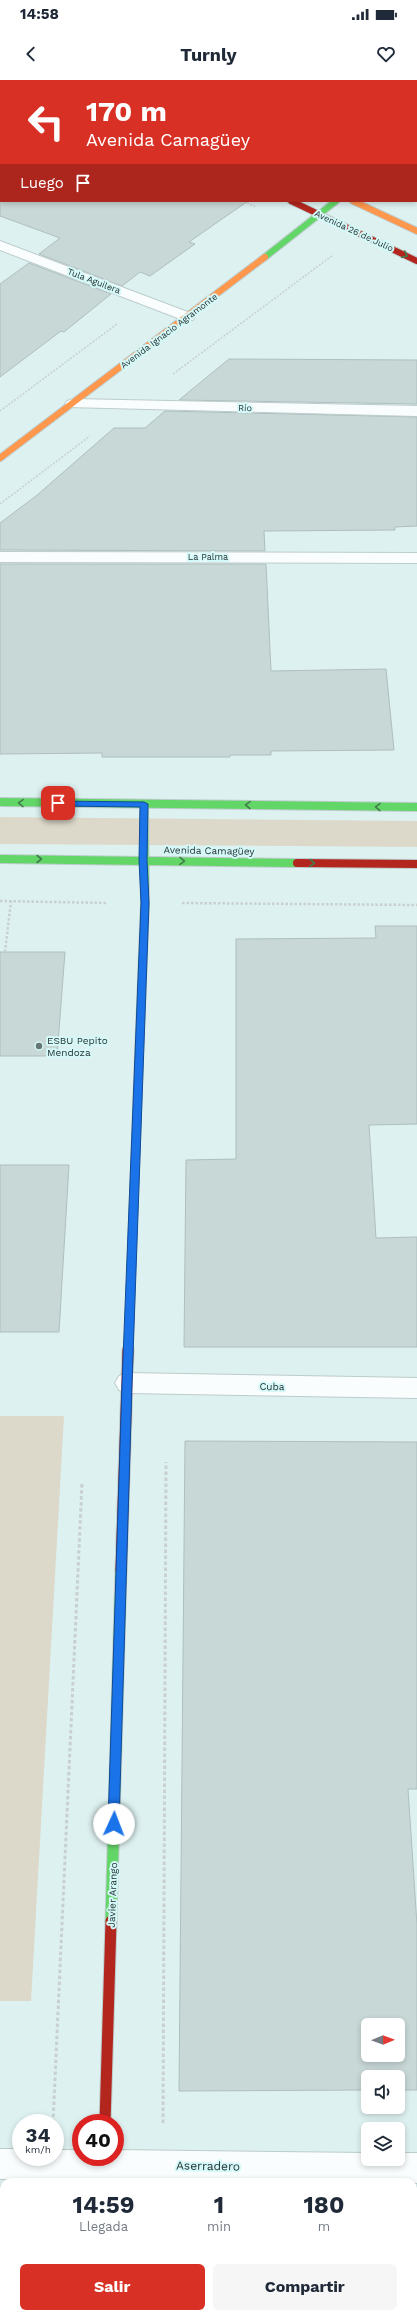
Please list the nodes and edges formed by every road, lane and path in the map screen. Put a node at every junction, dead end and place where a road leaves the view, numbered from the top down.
1 (292, 202) edge
2 (335, 202) edge
3 (355, 202) edge
4 (319, 214) junction
5 (417, 231) edge
6 (0, 245) edge
7 (417, 261) edge
8 (188, 317) junction
9 (72, 404) junction
10 (417, 411) edge
11 (0, 458) edge
12 (0, 557) edge
13 (417, 558) edge
14 (0, 802) edge
15 (144, 804) junction
16 (417, 807) edge
17 (0, 859) edge
18 (143, 860) junction
19 (417, 864) edge
20 (0, 901) edge
21 (11, 901) junction
22 (145, 903) junction
23 (417, 905) edge
24 (109, 911) dead end
25 (5, 952) dead end
26 (127, 1384) junction
27 (417, 1388) edge
28 (166, 1456) dead end
29 (82, 1477) dead end
30 (53, 2114) edge
31 (105, 2114) edge
32 (0, 2164) edge
33 (163, 2166) junction
34 (103, 2168) edge
35 (417, 2168) edge

1 - 4 main road, Avenida 26 de Julio
2 - 4 main road, Avenida Ignacio Agramonte
3 - 5 main road
4 -> 7 main road, Avenida 26 de Julio
4 - 8 main road, Avenida Ignacio Agramonte
6 - 8 street, Tula Aguilera
8 - 9 main road, Avenida Ignacio Agramonte
9 - 10 street, Río
9 - 11 main road, Avenida Ignacio Agramonte
12 - 13 street, La Palma
15 -> 14 main road
16 -> 15 main road
15 - 18 main road, Javier Arango
17 -> 18 main road, Avenida Camagüey
18 -> 19 main road, Avenida Camagüey
18 - 22 main road, Javier Arango
20 - 21 path
21 - 24 path
21 - 25 path
22 - 23 path
22 - 26 main road, Javier Arango
26 - 27 street, Cuba
26 - 31 main road, Javier Arango
28 - 33 path
29 - 30 path
32 - 34 street, Aserradero
33 - 34 street, Aserradero
33 - 35 street, Aserradero

